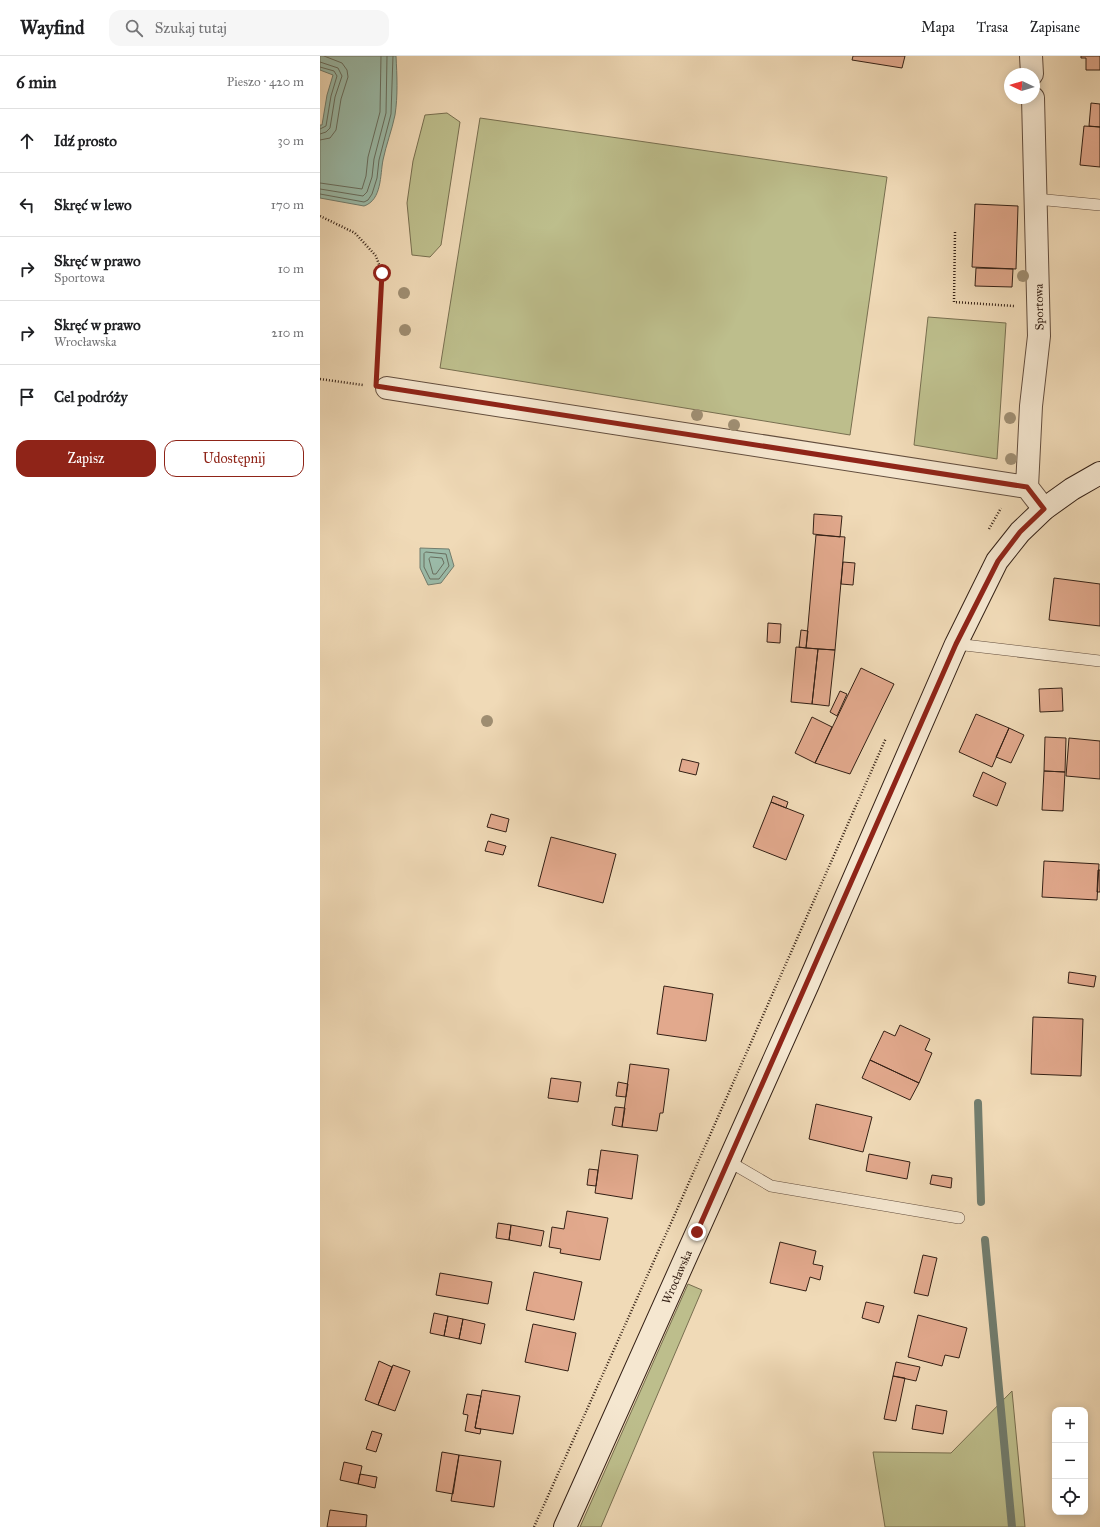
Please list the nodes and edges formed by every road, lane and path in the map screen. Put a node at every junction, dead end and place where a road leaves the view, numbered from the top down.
1 (1032, 56) edge
2 (1032, 68) edge
3 (1033, 104) edge
4 (1036, 199) junction
5 (1100, 204) edge
6 (320, 216) edge
7 (955, 232) dead end
8 (1039, 307) junction
9 (320, 379) edge
10 (381, 387) junction
11 (1100, 473) edge
12 (1027, 487) junction
13 (1044, 509) junction
14 (956, 644) junction
15 (1100, 661) edge
16 (728, 1161) junction
17 (959, 1218) dead end
18 (671, 1223) dead end
19 (534, 1527) edge
20 (565, 1527) edge

1 - 2 main road
3 - 4 main road, Sportowa
4 - 5 lane
4 - 8 main road, Sportowa
6 - 10 path
7 - 8 path
8 - 12 main road, Sportowa
9 - 10 path
10 - 12 main road
11 - 13 main road, Wrocławska
12 - 13 main road
13 - 14 main road, Wrocławska
14 - 15 lane
14 - 16 main road, Wrocławska
16 - 17 lane
16 - 20 main road, Wrocławska
18 - 19 path

